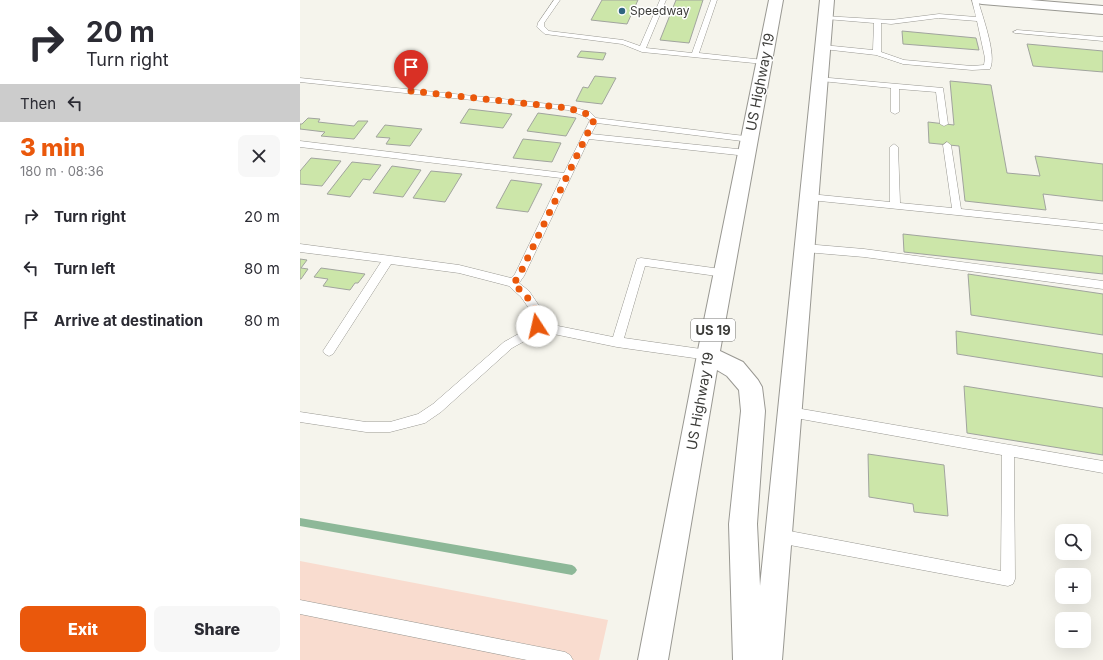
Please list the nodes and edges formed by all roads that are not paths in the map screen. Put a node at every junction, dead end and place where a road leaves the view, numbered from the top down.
1 (556, 0) edge
2 (663, 0) edge
3 (714, 0) edge
4 (776, 0) edge
5 (827, 0) edge
6 (975, 0) edge
7 (982, 0) edge
8 (1103, 10) edge
9 (826, 17) junction
10 (980, 19) junction
11 (878, 21) junction
12 (1017, 32) dead end
13 (1103, 39) edge
14 (823, 47) junction
15 (642, 50) junction
16 (877, 53) junction
17 (695, 55) junction
18 (764, 62) junction
19 (821, 79) junction
20 (300, 80) edge
21 (895, 86) junction
22 (895, 112) dead end
23 (594, 120) junction
24 (944, 124) dead end
25 (586, 136) junction
26 (300, 144) edge
27 (947, 145) dead end
28 (748, 146) junction
29 (894, 147) dead end
30 (566, 176) junction
31 (810, 197) junction
32 (895, 206) junction
33 (957, 212) junction
34 (1103, 227) edge
35 (300, 248) edge
36 (805, 248) junction
37 (389, 259) junction
38 (724, 273) junction
39 (513, 284) junction
40 (1103, 284) edge
41 (537, 326) junction
42 (617, 342) junction
43 (329, 351) dead end
44 (708, 355) junction
45 (790, 412) junction
46 (300, 417) edge
47 (1008, 450) junction
48 (1103, 467) edge
49 (779, 536) junction
50 (300, 607) edge
51 (565, 660) edge
52 (653, 660) edge
53 (748, 660) edge
54 (767, 660) edge

1 - 15 lane
2 - 15 lane
3 - 17 lane
4 - 18 main road, US Highway 19 / US 19
5 - 9 main road
6 - 10 lane
7 - 8 main road
9 - 11 lane
9 - 14 main road
10 - 11 lane
10 - 16 lane
11 - 16 lane
12 - 13 lane
14 - 16 lane
14 - 19 main road
15 - 17 lane
17 - 18 lane
18 - 28 main road, US Highway 19 / US 19
19 - 21 lane
19 - 31 main road
20 - 23 lane
21 - 22 lane
21 - 24 lane
23 - 25 lane
23 - 28 lane
25 - 28 lane
25 - 30 lane
26 - 30 lane
27 - 33 lane
28 - 38 main road, US Highway 19 / US 19
29 - 32 lane
30 - 39 lane
31 - 32 lane
31 - 36 main road
32 - 33 lane
33 - 34 lane
35 - 37 lane
36 - 40 lane
36 - 45 main road
37 - 39 lane
37 - 43 lane
38 - 42 lane
38 - 44 main road, US Highway 19 / US 19
39 - 41 lane
41 - 42 lane
41 - 46 lane
42 - 44 lane
44 - 52 main road, US Highway 19 / US 19
44 - 53 main road
45 - 47 lane
45 - 49 main road
47 - 48 lane
47 - 49 lane
49 - 54 main road
50 - 51 lane

